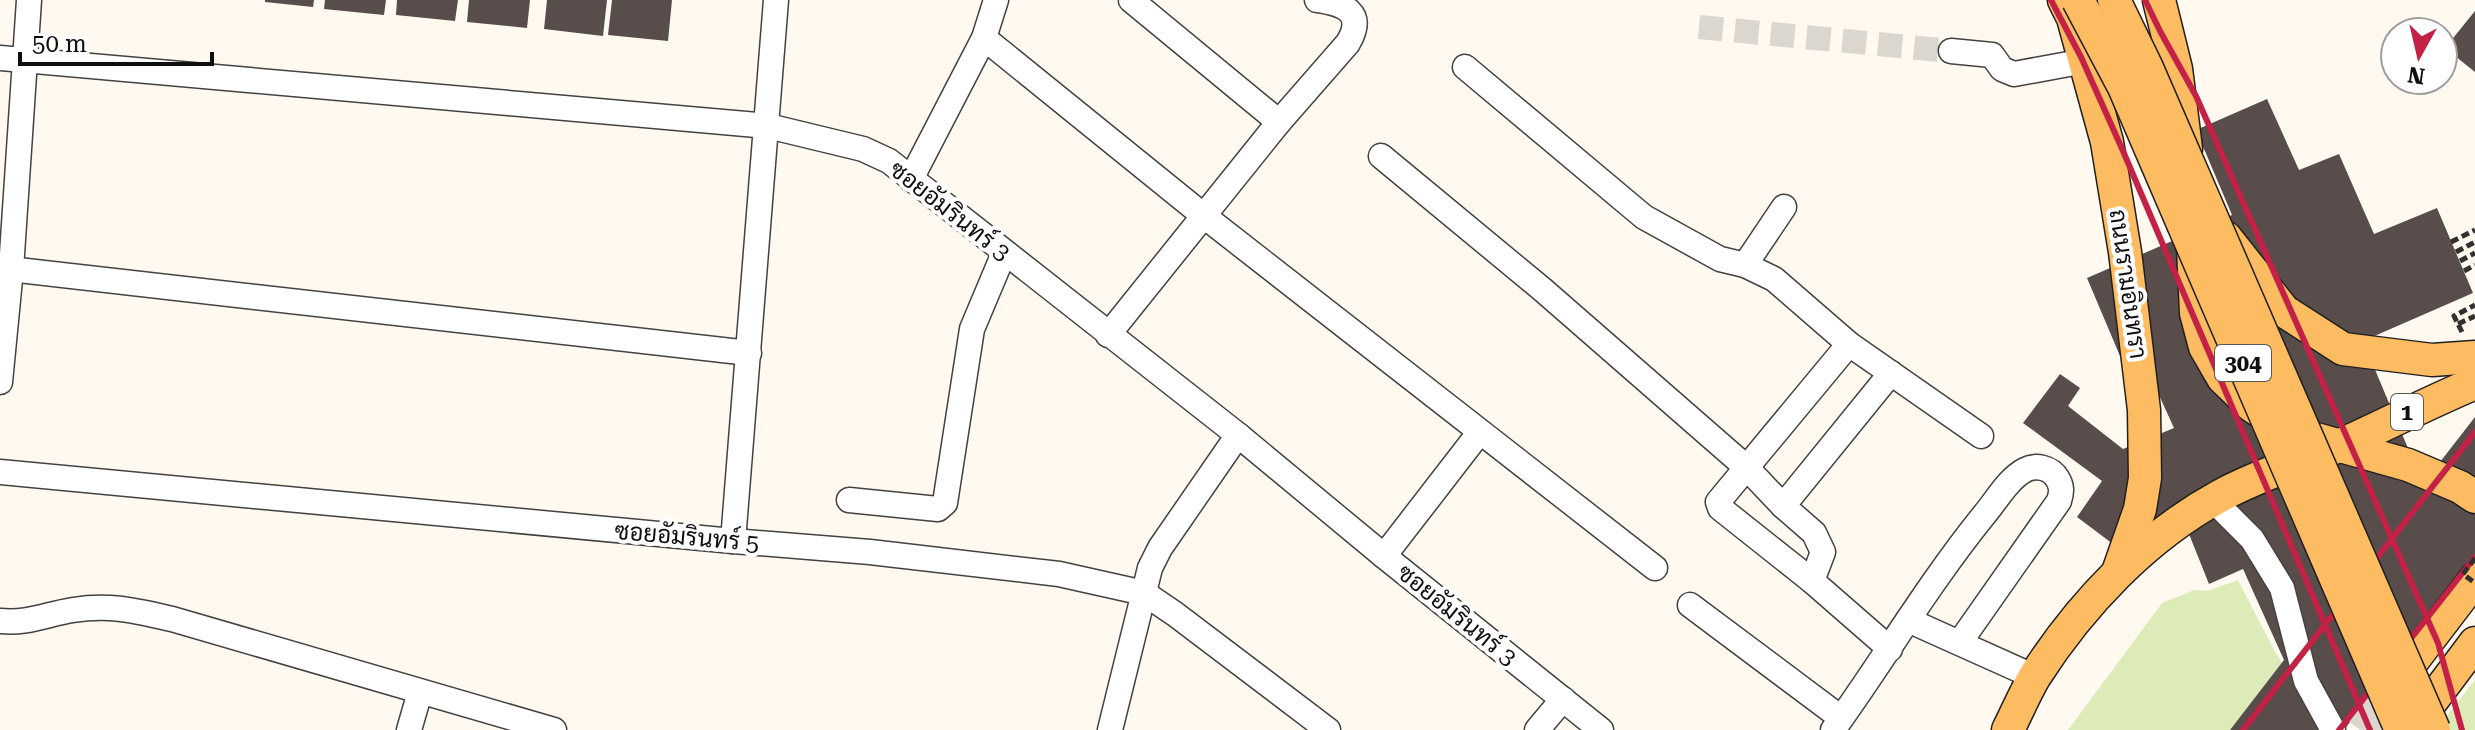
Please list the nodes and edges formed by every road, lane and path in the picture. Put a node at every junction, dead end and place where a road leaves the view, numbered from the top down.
1 (29, 0) edge
2 (776, 0) edge
3 (996, 0) edge
4 (1131, 0) edge
5 (1317, 0) edge
6 (2064, 0) edge
7 (2078, 0) edge
8 (2114, 0) edge
9 (2159, 0) edge
10 (984, 38) junction
11 (1951, 51) tunnel mouth
12 (2173, 55) junction
13 (12, 59) edge
14 (1465, 67) dead end
15 (2088, 69) junction
16 (1279, 122) junction
17 (768, 126) junction
18 (1381, 156) dead end
19 (911, 179) junction
20 (2192, 195) junction
21 (1784, 207) dead end
22 (1204, 216) junction
23 (2475, 230) edge
24 (2451, 242) dead end
25 (2475, 242) edge
26 (2456, 252) dead end
27 (1004, 253) junction
28 (2475, 253) edge
29 (2460, 261) dead end
30 (1745, 265) junction
31 (2475, 265) edge
32 (5, 269) edge
33 (2464, 271) dead end
34 (2475, 305) edge
35 (2454, 316) dead end
36 (2475, 316) edge
37 (2458, 324) dead end
38 (1108, 335) junction
39 (1849, 344) junction
40 (749, 353) junction
41 (2475, 357) edge
42 (1891, 373) junction
43 (0, 382) edge
44 (2475, 383) edge
45 (1479, 433) junction
46 (1238, 435) junction
47 (1981, 436) dead end
48 (2341, 445) junction
49 (1747, 468) junction
50 (0, 472) edge
51 (2475, 497) edge
52 (849, 500) dead end
53 (2213, 500) junction
54 (1783, 506) junction
55 (733, 541) junction
56 (1384, 556) junction
57 (2475, 558) edge
58 (1655, 568) dead end
59 (2118, 572) junction
60 (1812, 581) junction
61 (2475, 581) edge
62 (1144, 593) junction
63 (1690, 605) dead end
64 (1908, 620) junction
65 (0, 621) edge
66 (1960, 642) junction
67 (2475, 643) edge
68 (1890, 649) junction
69 (2401, 676) tunnel mouth
70 (2035, 677) junction
71 (420, 692) junction
72 (1563, 699) junction
73 (2432, 716) edge
74 (1837, 724) edge
75 (409, 730) edge
76 (554, 730) edge
77 (1110, 730) edge
78 (1328, 730) edge
79 (1537, 730) edge
80 (1601, 730) edge
81 (2008, 730) edge
82 (2333, 730) edge
83 (2401, 730) edge

1 - 13 street
2 - 17 street
3 - 10 street
4 - 16 street
5 - 16 street
6 - 15 main road, ถนนรามอินทรา
7 - 83 main road, 304, bridge
8 - 73 main road, 304, bridge
9 - 12 main road, 304
10 - 19 street
10 - 22 street
11 - 15 street
12 - 15 main road
12 - 20 main road, 304
13 - 17 street, ซอยอัมรินทร์ 3
13 - 32 street
14 - 30 street
15 - 59 main road, ถนนรามอินทรา
16 - 22 street
17 - 19 street, ซอยอัมรินทร์ 3
17 - 40 street
18 - 49 street
19 - 27 street, ซอยอัมรินทร์ 3
20 - 41 main road
20 - 48 main road, 304
21 - 30 street
22 - 38 street
22 - 45 street
23 - 24 path
25 - 26 path
27 - 38 street, ซอยอัมรินทร์ 3
27 - 52 street
28 - 29 path
30 - 39 street
31 - 33 path
32 - 40 street
32 - 43 street
34 - 35 path
36 - 37 path
38 - 46 street, ซอยอัมรินทร์ 3
39 - 42 street
39 - 49 street
40 - 55 street
42 - 47 street
42 - 54 street
44 - 48 main road, 1
45 - 56 street
45 - 58 street
46 - 56 street, ซอยอัมรินทร์ 3
46 - 62 street
48 - 51 main road
48 - 53 main road
49 - 54 street
49 - 60 street
50 - 55 street, ซอยอัมรินทร์ 5
53 - 59 main road
53 - 82 street
54 - 60 street
55 - 62 street, ซอยอัมรินทร์ 5
56 - 72 street, ซอยอัมรินทร์ 3
57 - 61 path, bridge
59 - 70 main road
60 - 68 street
61 - 69 main road
62 - 77 street
62 - 78 street, ซอยอัมรินทร์ 5
63 - 74 street
64 - 66 street
64 - 66 street
64 - 68 street
65 - 71 street
66 - 70 street
67 - 73 main road
68 - 74 street
70 - 81 main road
71 - 75 street
71 - 76 street
72 - 79 street
72 - 80 street, ซอยอัมรินทร์ 3

